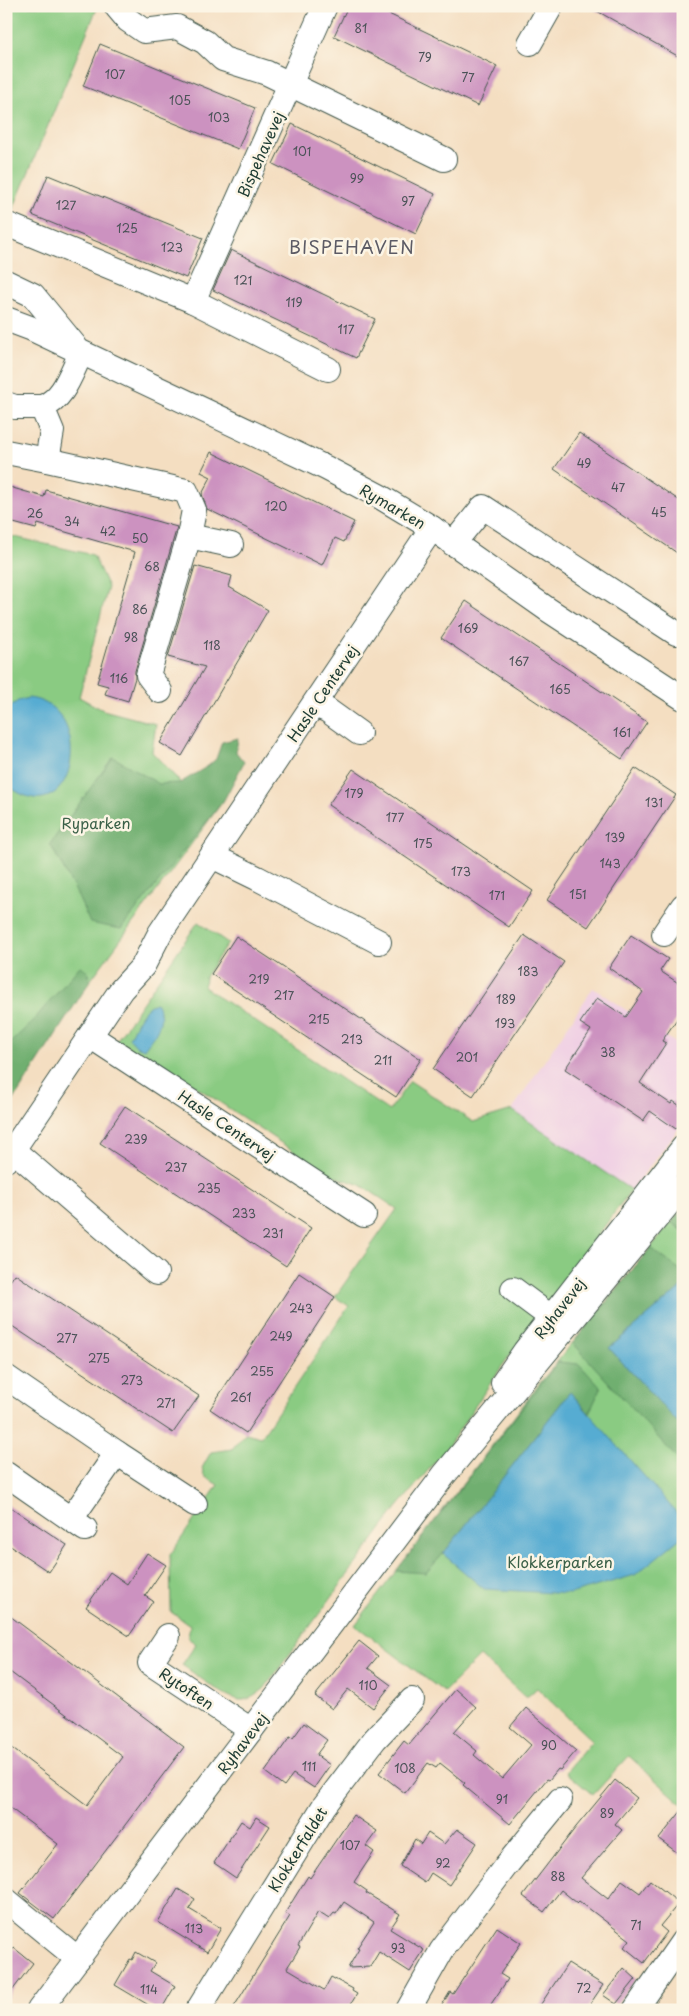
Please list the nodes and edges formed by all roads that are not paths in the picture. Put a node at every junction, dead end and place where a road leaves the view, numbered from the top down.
1 (325, 6) edge
2 (552, 6) edge
3 (116, 7) edge
4 (530, 44) dead end
5 (291, 85) junction
6 (444, 160) dead end
7 (11, 226) dead end
8 (6, 282) edge
9 (193, 301) junction
10 (6, 319) edge
11 (80, 353) junction
12 (328, 369) dead end
13 (6, 404) edge
14 (42, 407) junction
15 (6, 452) edge
16 (47, 460) junction
17 (432, 528) junction
18 (189, 536) junction
19 (453, 544) junction
20 (231, 545) dead end
21 (676, 632) dead end
22 (160, 691) dead end
23 (683, 698) edge
24 (314, 705) junction
25 (359, 733) dead end
26 (212, 856) junction
27 (683, 906) edge
28 (664, 934) dead end
29 (379, 942) dead end
30 (90, 1036) junction
31 (683, 1148) edge
32 (10, 1155) edge
33 (683, 1186) edge
34 (364, 1216) dead end
35 (156, 1273) dead end
36 (513, 1289) dead end
37 (552, 1318) junction
38 (6, 1377) edge
39 (117, 1453) junction
40 (6, 1474) edge
41 (444, 1476) junction
42 (195, 1504) dead end
43 (168, 1636) dead end
44 (412, 1700) dead end
45 (251, 1730) junction
46 (560, 1800) dead end
47 (6, 1900) edge
48 (683, 1941) edge
49 (78, 1959) junction
50 (39, 2010) edge
51 (198, 2010) edge
52 (408, 2010) edge
53 (635, 2010) edge

1 - 5 street, Bispehavevej
2 - 4 street
3 - 5 street
5 - 6 street
5 - 9 street, Bispehavevej
7 - 9 street
8 - 11 street, Rymarken
9 - 12 street
10 - 11 street, Rymarken
11 - 14 street
11 - 17 street, Rymarken
13 - 14 street
14 - 16 street
15 - 16 street
16 - 18 street
17 - 19 street, Rymarken
17 - 24 street, Hasle Centervej
18 - 20 street
18 - 22 street
19 - 21 street
19 - 23 street, Rymarken
24 - 25 street
24 - 26 street, Hasle Centervej
26 - 29 street
26 - 30 street, Hasle Centervej
27 - 28 street
30 - 32 street, Hasle Centervej
30 - 34 street, Hasle Centervej
31 - 37 street, Ryhavevej
32 - 35 street, Hasle Centervej
33 - 41 street, Ryhavevej
36 - 37 street
37 - 41 street, Ryhavevej
38 - 39 street
39 - 40 street
39 - 42 street
41 - 45 street, Ryhavevej
43 - 45 street, Rytoften
44 - 51 street, Klokkerfaldet
45 - 49 street, Ryhavevej
46 - 52 street
47 - 49 street
48 - 53 street
49 - 50 street, Ryhavevej

